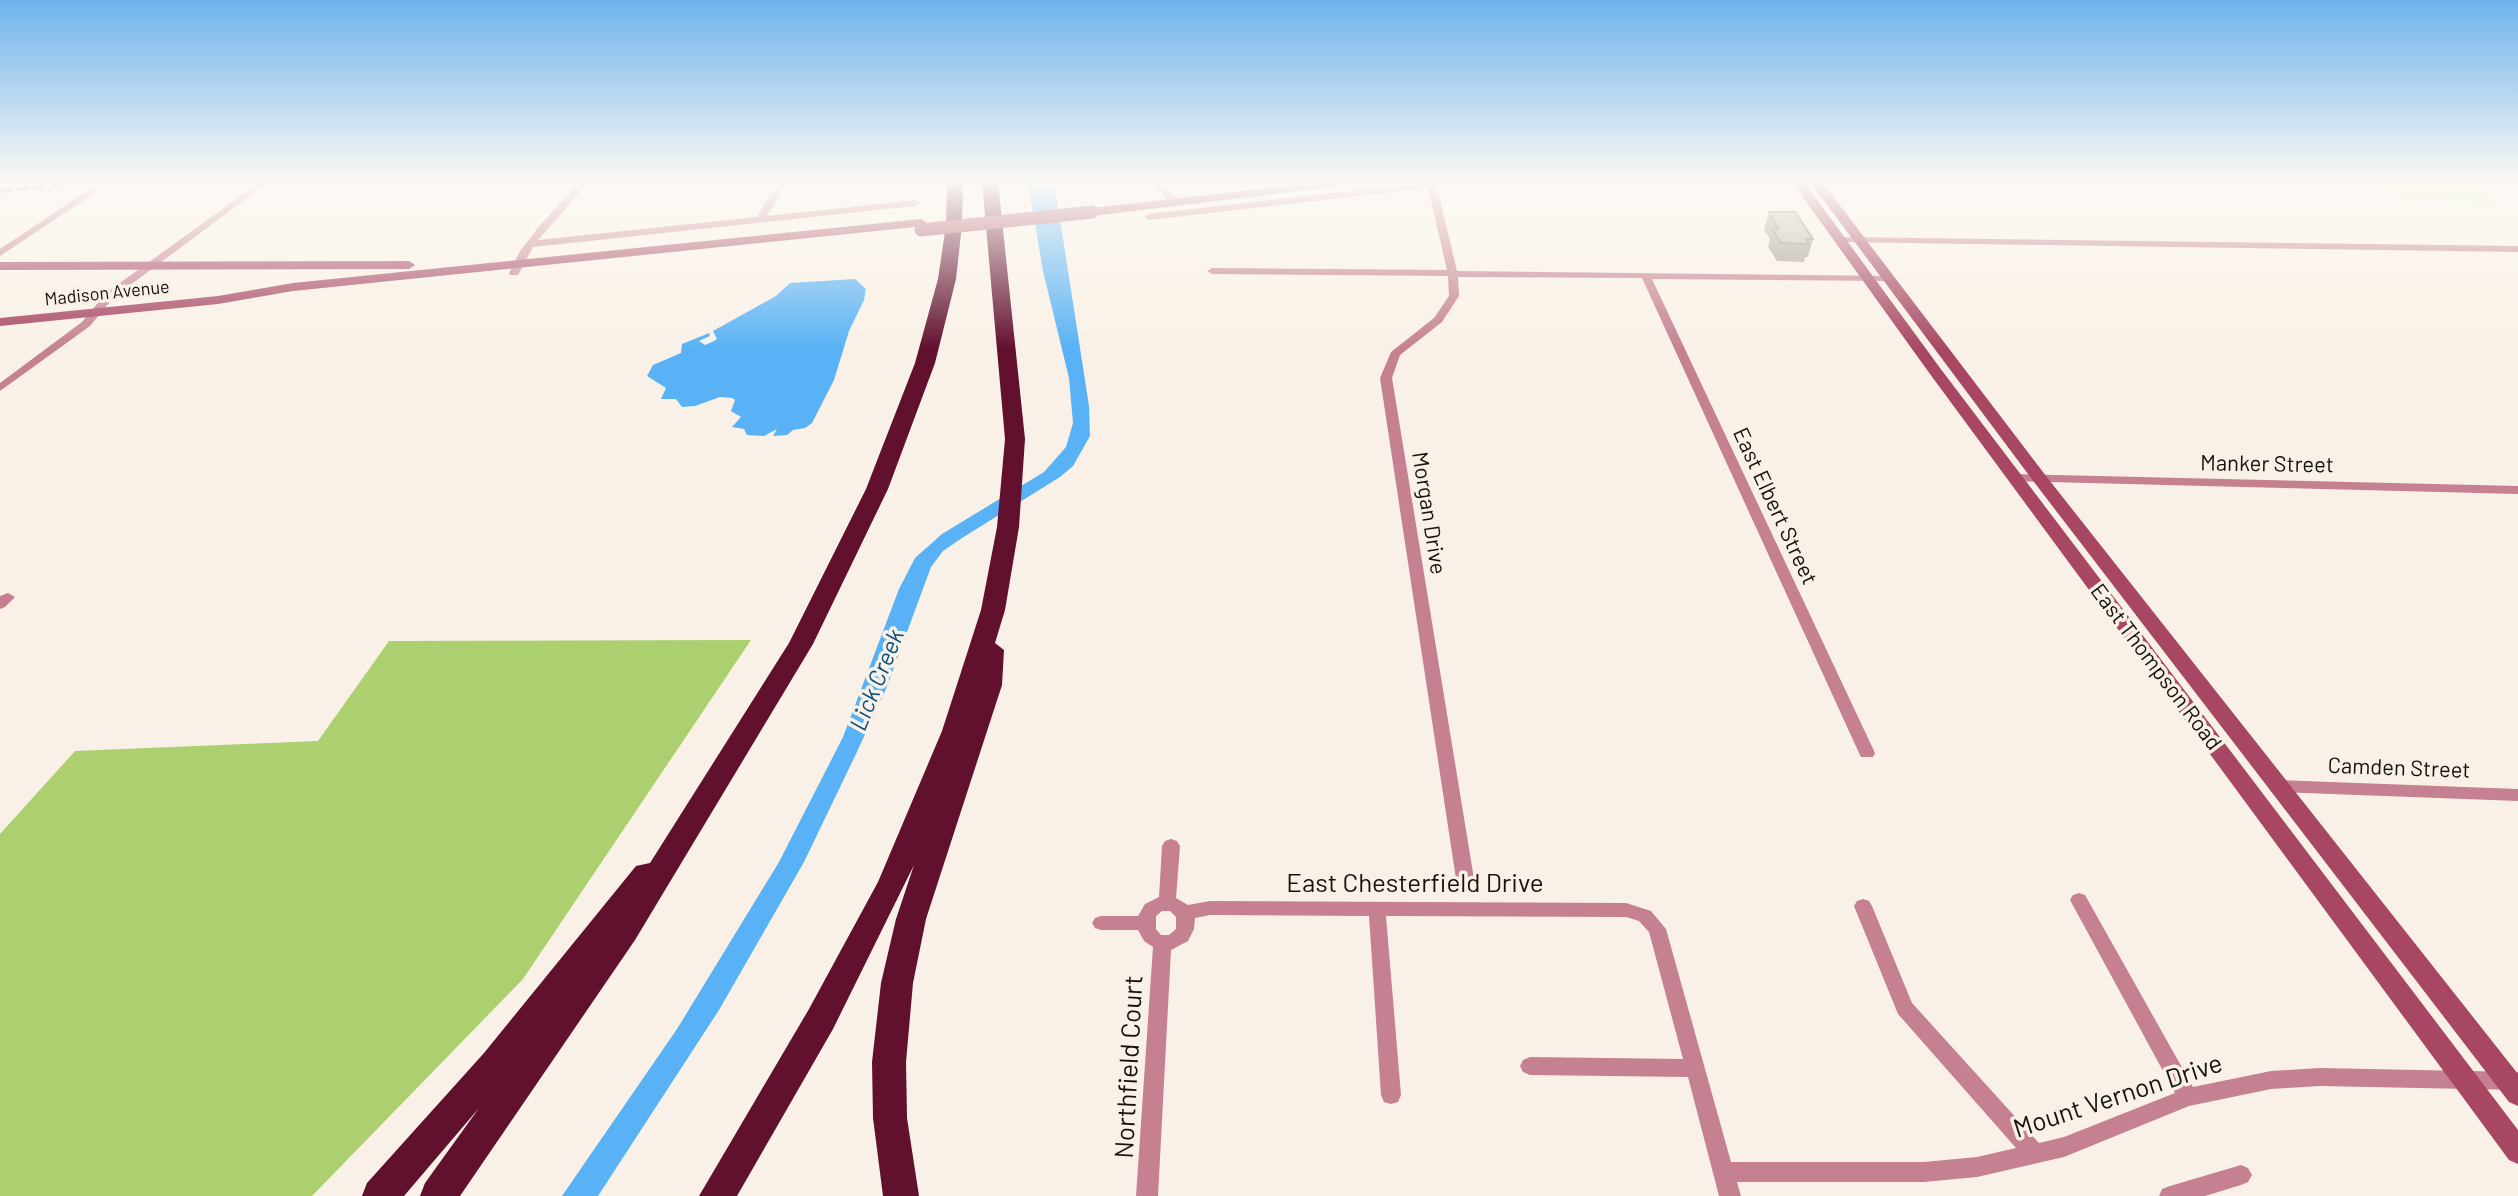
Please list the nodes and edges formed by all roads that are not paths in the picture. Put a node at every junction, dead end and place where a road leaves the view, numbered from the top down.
1 (23, 238) edge
2 (188, 238) edge
3 (535, 238) edge
4 (587, 238) edge
5 (809, 238) edge
6 (952, 238) edge
7 (996, 238) edge
8 (1444, 238) edge
9 (1840, 240) joint
10 (1860, 240) junction
11 (530, 244) junction
12 (2518, 249) edge
13 (0, 253) edge
14 (0, 266) edge
15 (148, 267) junction
16 (491, 267) junction
17 (515, 269) junction
18 (1212, 271) dead end
19 (427, 273) junction
20 (352, 274) junction
21 (1453, 275) junction
22 (1646, 276) junction
23 (478, 277) junction
24 (1867, 278) junction
25 (1888, 278) junction
26 (218, 300) junction
27 (93, 312) junction
28 (0, 322) edge
29 (0, 388) edge
30 (2014, 478) junction
31 (2040, 479) junction
32 (2518, 490) edge
33 (993, 610) junction
34 (1867, 753) dead end
35 (2242, 781) junction
36 (2278, 786) junction
37 (2518, 795) edge
38 (687, 831) junction
39 (1171, 846) dead end
40 (1465, 879) dead end
41 (2079, 900) dead end
42 (1167, 905) junction
43 (1863, 906) dead end
44 (1377, 909) junction
45 (1185, 913) junction
46 (1101, 923) dead end
47 (1143, 923) junction
48 (1162, 942) junction
49 (1530, 1066) dead end
50 (1695, 1068) junction
51 (2472, 1079) junction
52 (2515, 1085) edge
53 (1391, 1095) dead end
54 (2188, 1097) junction
55 (2518, 1151) edge
56 (2036, 1155) junction
57 (1724, 1172) junction
58 (2241, 1175) dead end
59 (380, 1196) edge
60 (438, 1196) edge
61 (714, 1196) edge
62 (901, 1196) edge
63 (1147, 1196) edge
64 (1730, 1196) edge
65 (2170, 1196) edge

1 - 13 street
2 - 15 street
3 - 11 street
4 - 11 street
5 - 17 main road, Madison Avenue, bridge
6 - 38 highway
7 - 33 highway
8 - 21 street, Morgan Drive
9 - 10 street
9 - 24 main road, East Thompson Road
10 - 12 street
10 - 25 main road, East Thompson Road
11 - 17 street
14 - 15 main road
15 - 20 main road
15 - 27 street
16 - 17 main road, Madison Avenue
16 - 19 main road, Madison Avenue
16 - 20 main road
17 - 23 main road, Madison Avenue
18 - 21 street
19 - 20 main road, Madison Avenue
19 - 23 main road
20 - 26 main road, Madison Avenue
21 - 22 street
21 - 40 street, Morgan Drive
22 - 24 street
22 - 34 street, East Elbert Street
23 - 26 main road, Madison Avenue
24 - 25 street
24 - 30 main road, East Thompson Road
25 - 31 main road, East Thompson Road
26 - 27 main road, Madison Avenue
27 - 28 main road, Madison Avenue
27 - 29 street
30 - 31 street, Manker Street
30 - 35 main road, East Thompson Road
31 - 32 street, Manker Street
31 - 36 main road, East Thompson Road
33 - 61 highway
33 - 62 highway
35 - 36 main road
35 - 51 main road, East Thompson Road
36 - 37 street, Camden Street
36 - 52 main road, East Thompson Road
38 - 59 highway
38 - 60 highway
39 - 42 street
41 - 54 street
42 - 45 street
42 - 47 street
43 - 56 street
44 - 45 street, East Chesterfield Drive
44 - 50 street, East Chesterfield Drive
44 - 53 street
45 - 48 street
46 - 47 street
47 - 48 street
48 - 63 street, Northfield Court
49 - 50 street
50 - 57 street
51 - 52 street, Mount Vernon Drive
51 - 54 street, Mount Vernon Drive
51 - 55 main road, East Thompson Road
54 - 56 street, Mount Vernon Drive
56 - 57 street, Mount Vernon Drive
57 - 64 street
58 - 65 street

